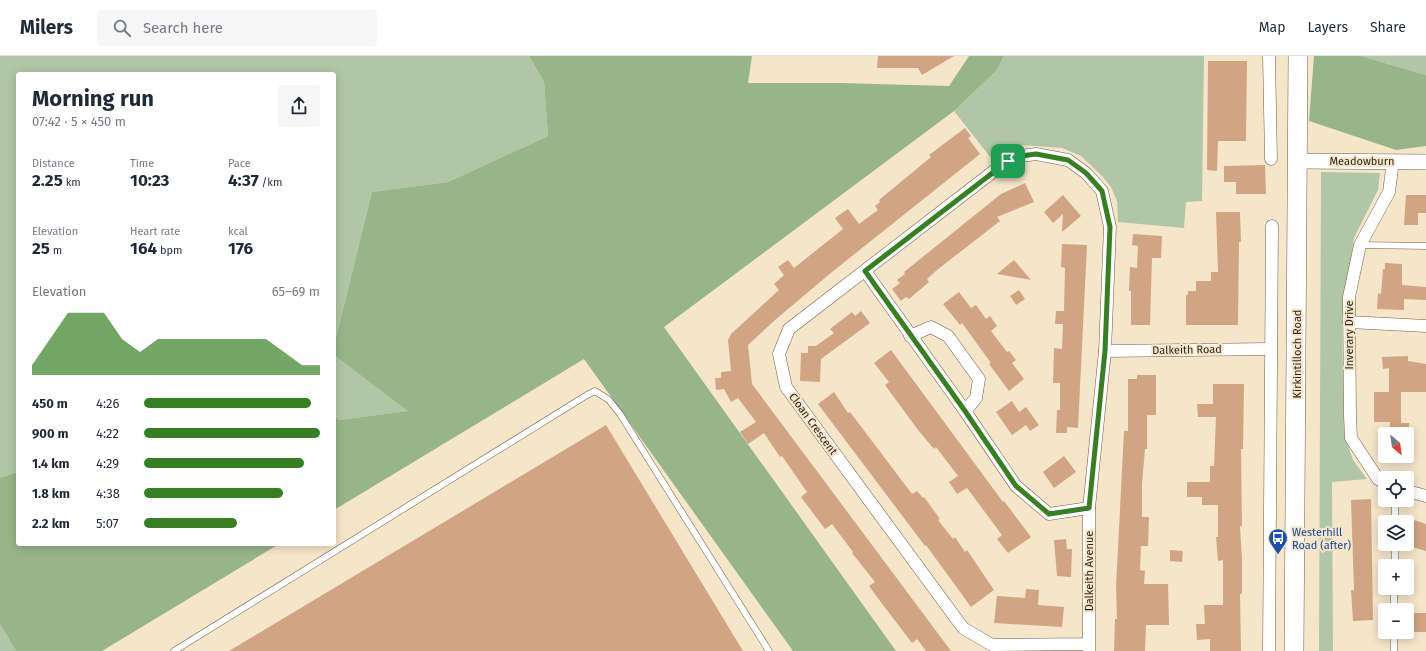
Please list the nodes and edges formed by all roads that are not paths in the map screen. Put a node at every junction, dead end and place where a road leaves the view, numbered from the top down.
1 (1269, 56) edge
2 (1298, 56) edge
3 (1271, 159) dead end
4 (1297, 161) junction
5 (1393, 161) junction
6 (1426, 162) edge
7 (1272, 226) dead end
8 (1110, 227) joint
9 (1360, 245) junction
10 (1426, 246) edge
11 (865, 271) junction
12 (1349, 322) junction
13 (1426, 326) edge
14 (910, 336) junction
15 (1270, 349) junction
16 (1105, 351) junction
17 (965, 411) junction
18 (1378, 479) edge
19 (1414, 493) edge
20 (1426, 496) edge
21 (1089, 508) junction
22 (1394, 639) edge
23 (1089, 648) edge
24 (174, 651) edge
25 (768, 651) edge
26 (1269, 651) edge
27 (1294, 651) edge
28 (1394, 651) edge

1 - 3 street
2 - 4 main road, Kirkintilloch Road
4 - 5 street, Meadowburn
4 - 27 main road, Kirkintilloch Road
5 - 6 street, Meadowburn
5 - 9 street, Inverary Drive
7 - 15 street
8 - 11 street, Cloan Crescent
8 - 16 street, Dalkeith Avenue
9 - 10 lane
9 - 12 street, Inverary Drive
11 - 14 street
11 - 23 street, Cloan Crescent
12 - 13 street
12 - 18 street, Inverary Drive
14 - 17 street
14 - 17 street
15 - 16 street, Dalkeith Road
15 - 26 street
16 - 21 street, Dalkeith Avenue
17 - 21 street
19 - 20 street
21 - 23 street, Dalkeith Avenue
22 - 28 lane
24 - 25 lane

